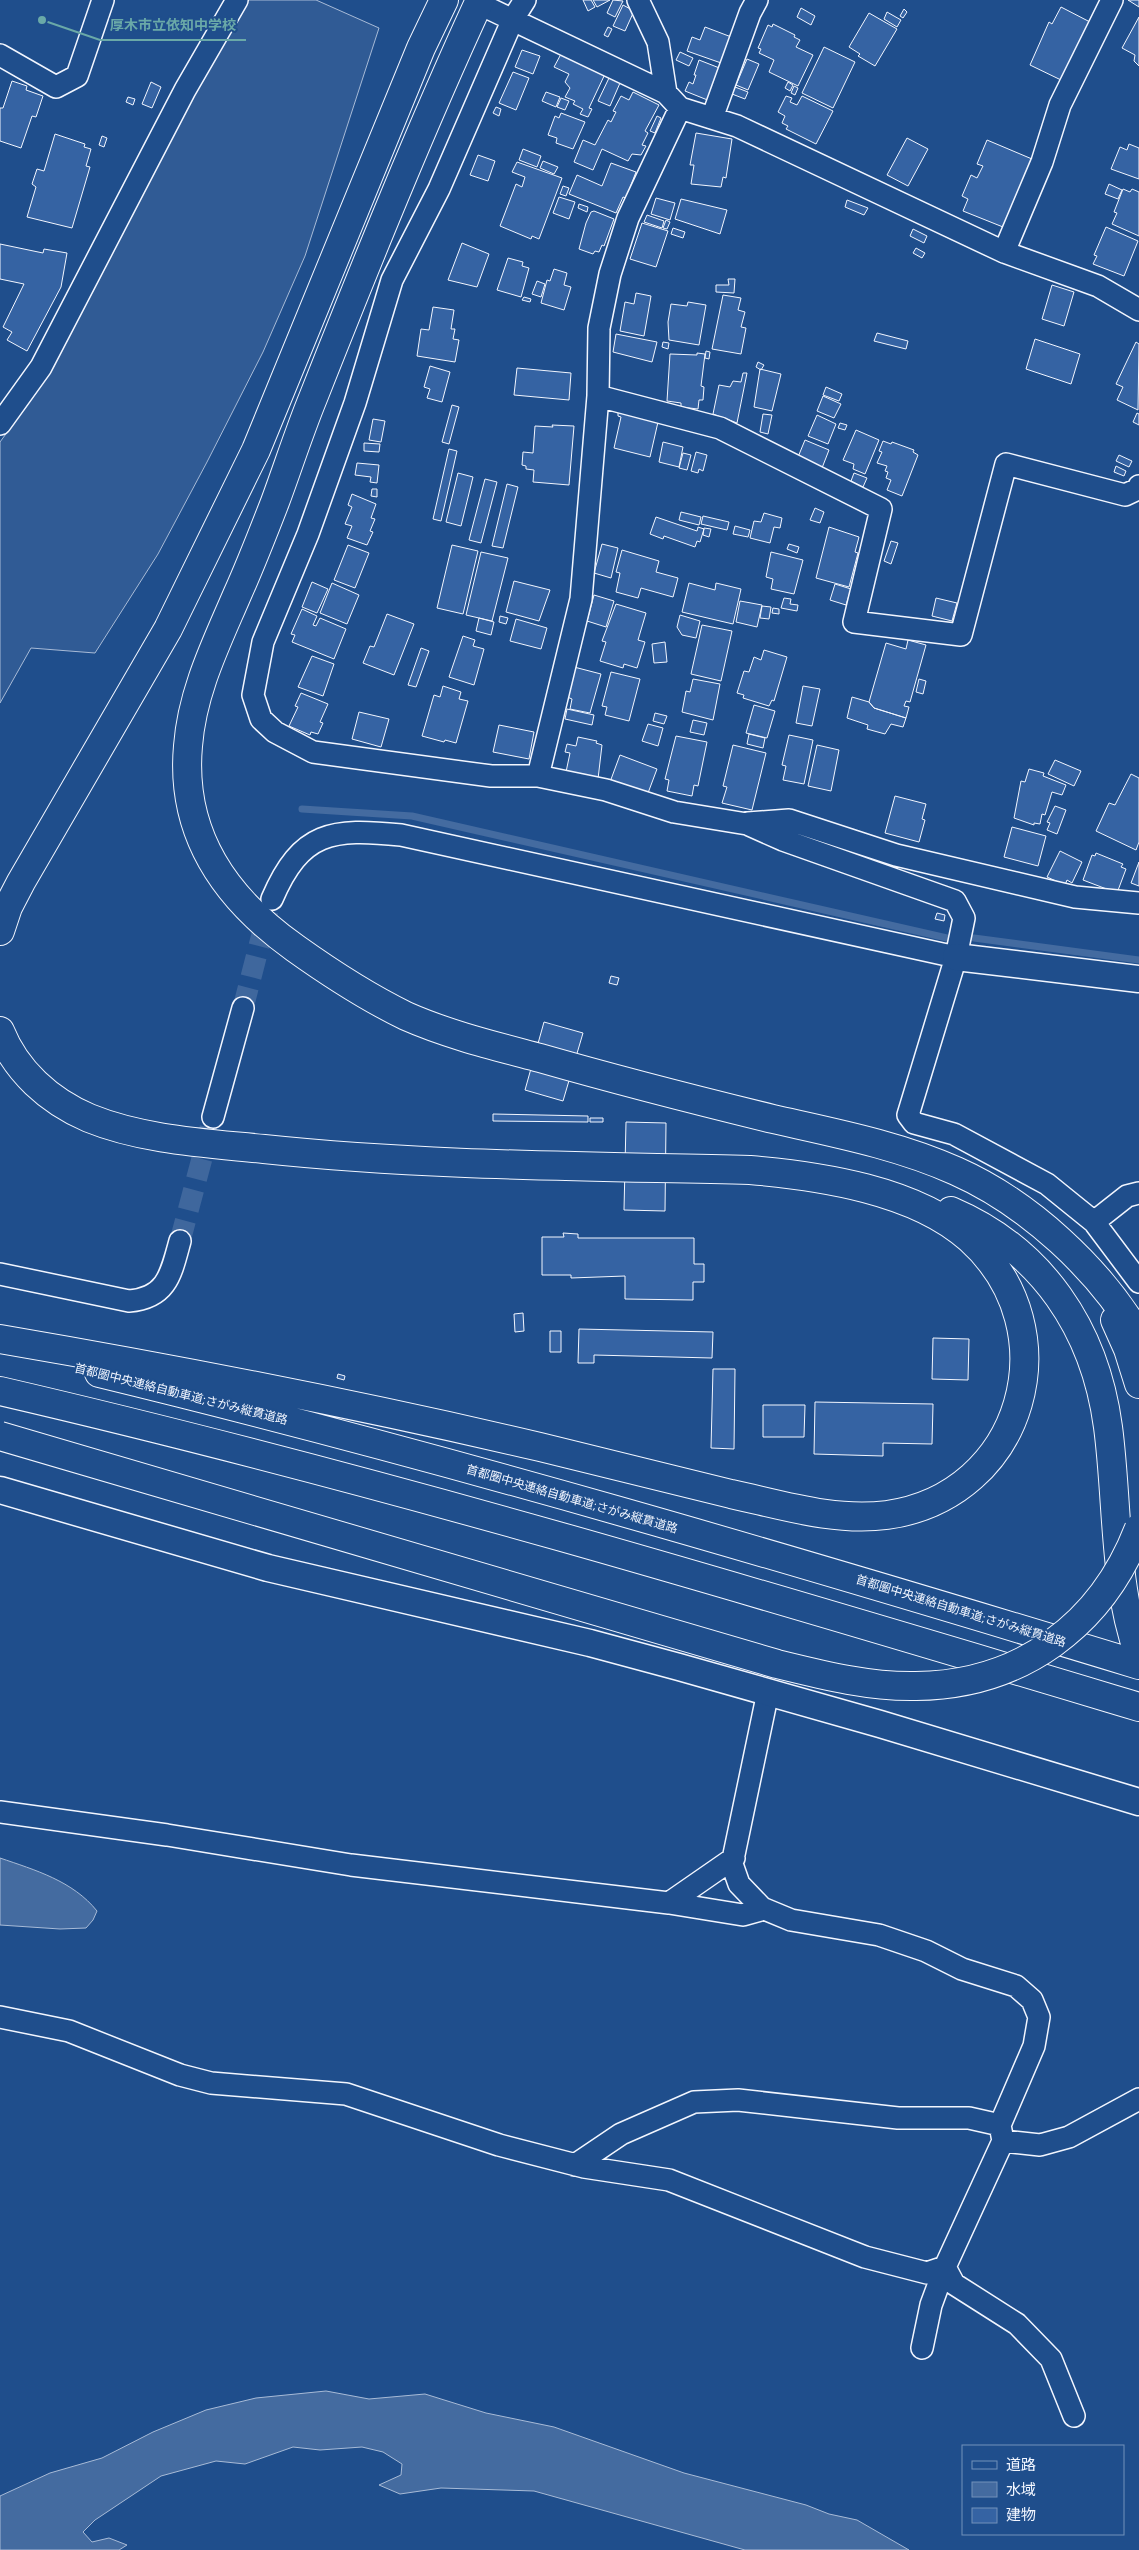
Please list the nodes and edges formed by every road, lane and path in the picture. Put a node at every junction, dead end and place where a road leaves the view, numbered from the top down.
1 (103, 0) edge
2 (237, 0) edge
3 (444, 0) edge
4 (525, 0) edge
5 (638, 0) edge
6 (757, 0) edge
7 (1112, 0) edge
8 (485, 4) edge
9 (513, 19) junction
10 (0, 55) edge
11 (673, 100) junction
12 (712, 118) junction
13 (1004, 252) junction
14 (1139, 310) edge
15 (598, 396) junction
16 (0, 424) edge
17 (1139, 486) edge
18 (538, 776) junction
19 (747, 824) junction
20 (272, 899) tunnel mouth
21 (1139, 903) edge
22 (0, 931) edge
23 (956, 957) junction
24 (1139, 978) edge
25 (243, 1008) tunnel mouth
26 (0, 1031) edge
27 (213, 1117) tunnel mouth
28 (858, 1186) junction
29 (1139, 1193) edge
30 (1094, 1222) junction
31 (180, 1241) tunnel mouth
32 (1059, 1242) junction
33 (0, 1274) edge
34 (1139, 1282) edge
35 (1139, 1338) edge
36 (0, 1339) edge
37 (0, 1349) edge
38 (1139, 1384) edge
39 (0, 1391) edge
40 (0, 1436) edge
41 (0, 1490) edge
42 (1127, 1526) edge
43 (1139, 1655) edge
44 (1139, 1665) edge
45 (768, 1692) junction
46 (1139, 1707) edge
47 (1139, 1802) edge
48 (0, 1812) edge
49 (734, 1858) junction
50 (669, 1903) junction
51 (764, 1909) junction
52 (0, 2017) edge
53 (1139, 2098) edge
54 (1002, 2133) junction
55 (575, 2164) junction
56 (945, 2267) junction
57 (922, 2348) dead end
58 (1074, 2416) dead end

1 - 10 street
2 - 16 street
3 - 22 highway
4 - 9 street
5 - 11 street
6 - 12 street
7 - 13 street
8 - 9 street
8 - 32 highway
9 - 11 street
9 - 18 street
11 - 12 street
11 - 15 street
12 - 13 street
13 - 14 street
15 - 17 street
15 - 18 street
18 - 19 street
19 - 21 street
19 - 23 street
20 - 23 street
23 - 24 street
23 - 30 street
25 - 27 street
26 - 28 highway
28 - 36 highway
28 - 42 highway
29 - 30 street
30 - 34 street
31 - 33 street
32 - 35 highway
32 - 38 highway
37 - 44 highway, 首都圏中央連絡自動車道;さがみ縦貫道路
39 - 46 highway
40 - 42 highway, bridge
41 - 45 street
42 - 43 highway
45 - 47 street
45 - 49 street
48 - 50 street
49 - 50 street
49 - 51 street
50 - 51 street
51 - 54 street
52 - 55 street
53 - 54 street
54 - 55 street
54 - 56 street
55 - 56 street
56 - 57 street
56 - 58 street

